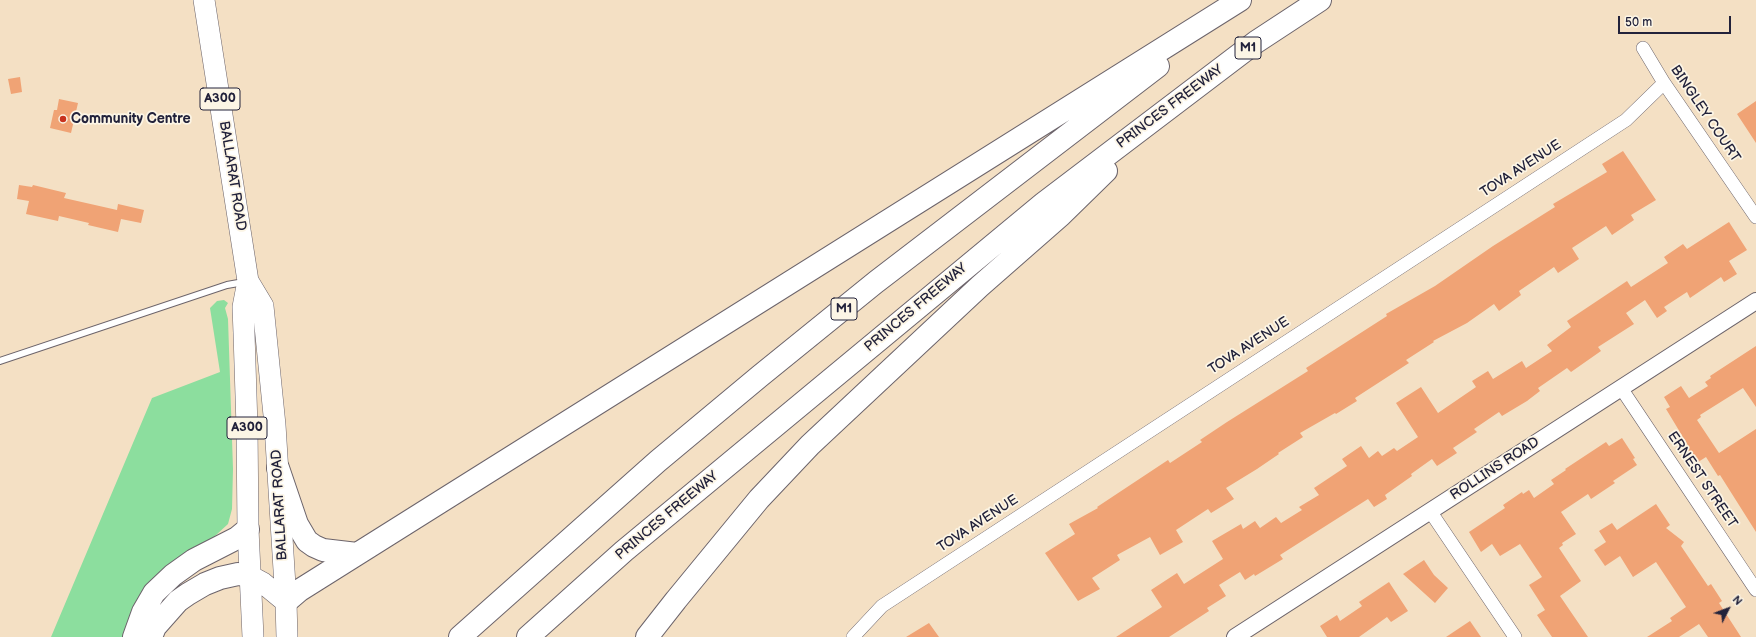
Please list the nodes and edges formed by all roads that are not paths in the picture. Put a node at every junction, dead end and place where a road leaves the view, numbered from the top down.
1 (204, 0) edge
2 (1240, 0) edge
3 (1244, 0) edge
4 (1320, 0) edge
5 (1643, 48) dead end
6 (1664, 83) junction
7 (1179, 100) junction
8 (1756, 217) edge
9 (248, 281) junction
10 (1756, 301) edge
11 (0, 361) edge
12 (1621, 388) junction
13 (278, 468) junction
14 (1430, 511) junction
15 (248, 529) junction
16 (357, 554) junction
17 (250, 576) junction
18 (1756, 590) edge
19 (286, 602) junction
20 (134, 637) edge
21 (150, 637) edge
22 (253, 637) edge
23 (286, 637) edge
24 (460, 637) edge
25 (528, 637) edge
26 (647, 637) edge
27 (853, 637) edge
28 (1235, 637) edge
29 (1514, 637) edge

1 - 9 highway, BALLARAT ROAD / A300
2 - 16 highway
3 - 24 highway, M1
4 - 7 highway, PRINCES FREEWAY / M1
5 - 6 street, BINGLEY COURT
6 - 8 street, BINGLEY COURT
6 - 27 street, TOVA AVENUE
7 - 25 highway, PRINCES FREEWAY / M1
7 - 26 highway
9 - 11 lane
9 - 13 highway, BALLARAT ROAD / A300
9 - 15 highway, BALLARAT ROAD / A300
10 - 12 street, ROLLINS ROAD
12 - 14 street, ROLLINS ROAD
12 - 18 street, ERNEST STREET
13 - 16 highway
13 - 19 highway, BALLARAT ROAD / A300
14 - 28 street, ROLLINS ROAD
14 - 29 street
15 - 17 highway, BALLARAT ROAD / A300
15 - 20 highway
16 - 19 highway
17 - 19 highway
17 - 21 highway
17 - 22 highway, BALLARAT ROAD / A300
19 - 23 highway, BALLARAT ROAD / A300

